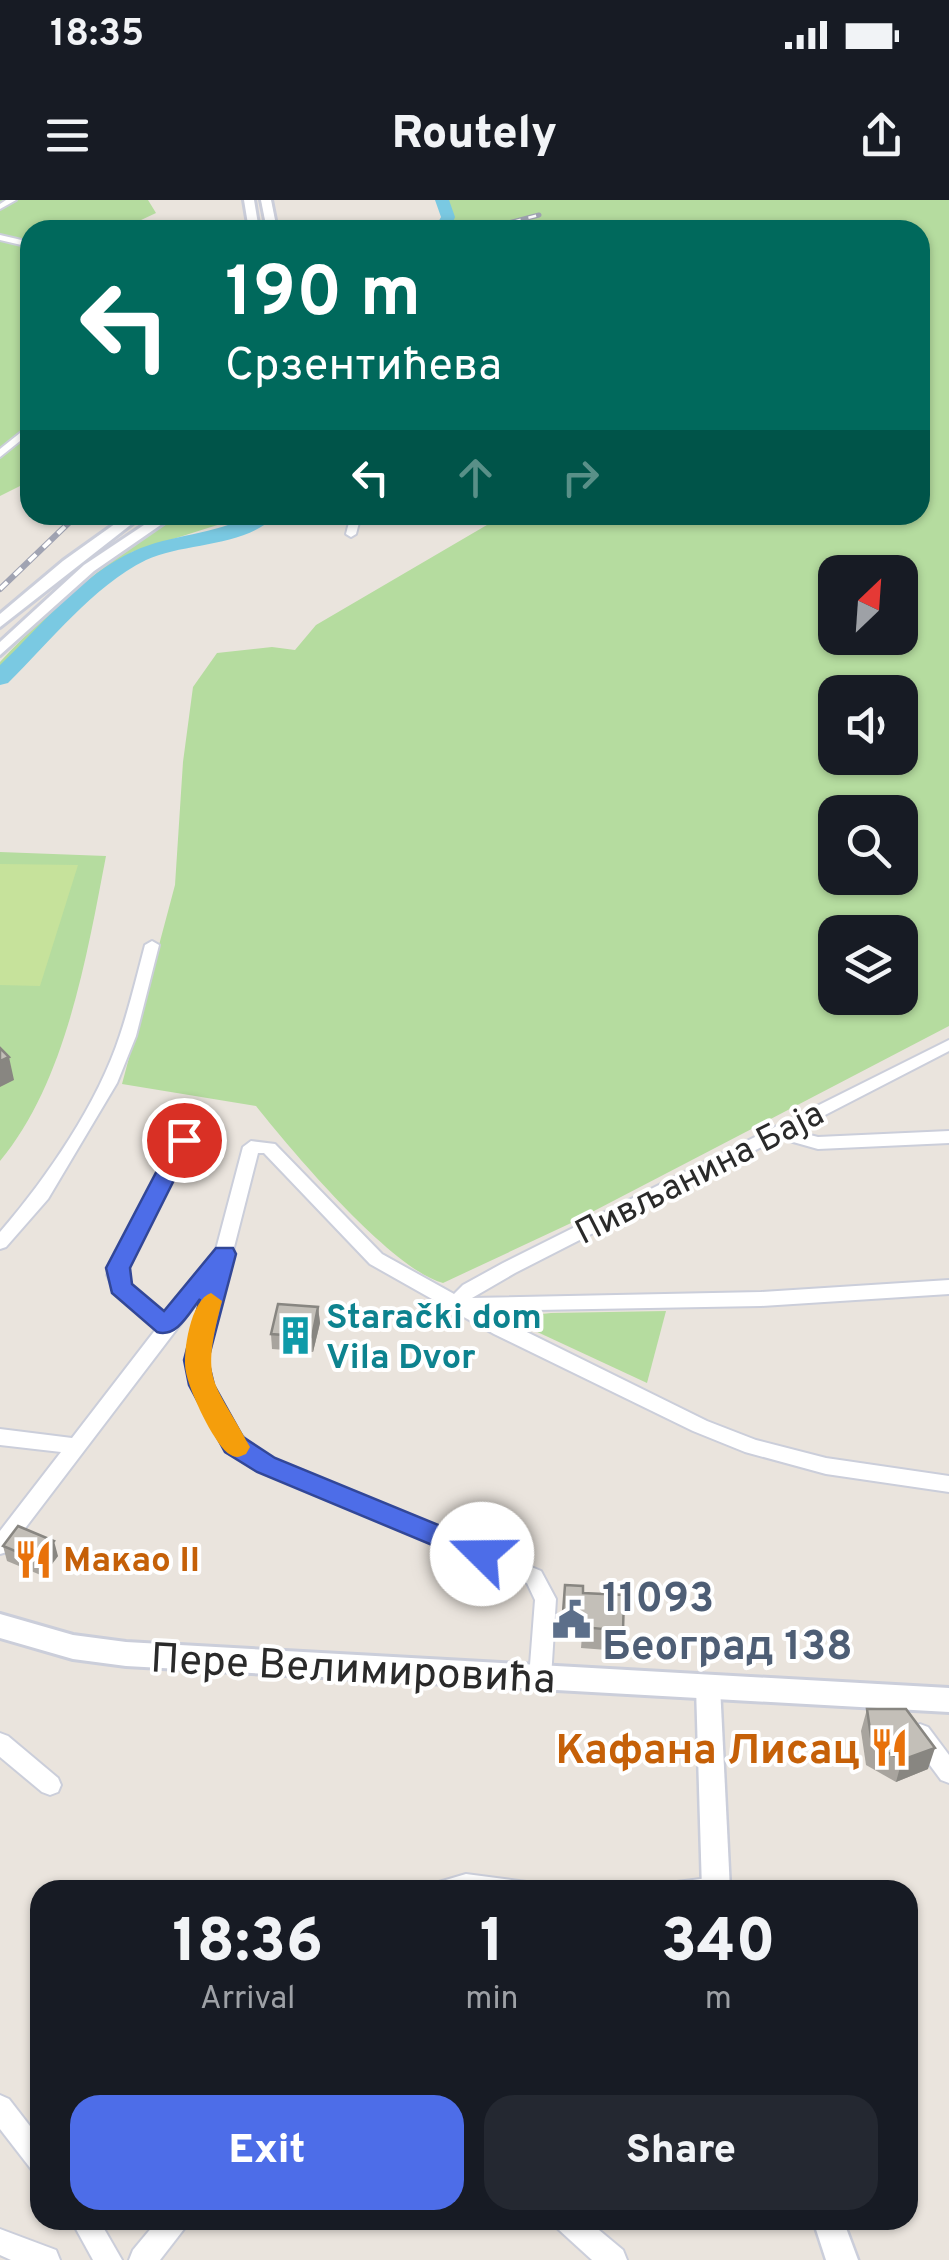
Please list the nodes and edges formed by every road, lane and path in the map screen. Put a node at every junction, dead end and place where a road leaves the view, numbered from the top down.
1 (12, 200) edge
2 (0, 208) edge
3 (20, 437) edge
4 (0, 454) edge
5 (125, 525) edge
6 (153, 525) edge
7 (353, 525) edge
8 (351, 534) dead end
9 (0, 622) edge
10 (0, 650) edge
11 (152, 945) dead end
12 (949, 1045) edge
13 (778, 1132) junction
14 (949, 1137) edge
15 (184, 1140) dead end
16 (0, 1243) edge
17 (224, 1254) junction
18 (949, 1287) edge
19 (454, 1305) junction
20 (165, 1326) junction
21 (0, 1437) edge
22 (74, 1446) junction
23 (949, 1484) edge
24 (0, 1546) edge
25 (0, 1626) edge
26 (540, 1678) junction
27 (708, 1686) junction
28 (892, 1698) junction
29 (949, 1700) edge
30 (0, 1743) edge
31 (949, 1772) edge
32 (50, 1785) dead end
33 (716, 1880) edge
34 (0, 2108) edge
35 (30, 2147) edge
36 (90, 2230) edge
37 (167, 2230) edge
38 (578, 2230) edge
39 (832, 2230) edge
40 (0, 2242) edge
41 (46, 2260) edge
42 (108, 2260) edge
43 (143, 2260) edge
44 (613, 2260) edge
45 (842, 2260) edge

1 - 2 street
3 - 4 street
5 - 9 main road
6 - 10 main road
7 - 8 street
11 - 16 street
12 - 13 street, Пивљанина Баја
13 - 14 street
13 - 19 street, Пивљанина Баја
15 - 20 street
17 - 19 street
17 - 20 street
17 - 26 street
18 - 19 street
19 - 23 street
20 - 22 street
21 - 22 street
22 - 24 street
25 - 26 main road, Пере Велимировића
26 - 27 main road, Пере Велимировића
27 - 28 main road, Пере Велимировића
27 - 33 street
28 - 29 main road, Пере Велимировића
28 - 31 street
30 - 32 street
34 - 35 street
36 - 42 street
37 - 43 street
38 - 44 street
39 - 45 street
40 - 41 street

